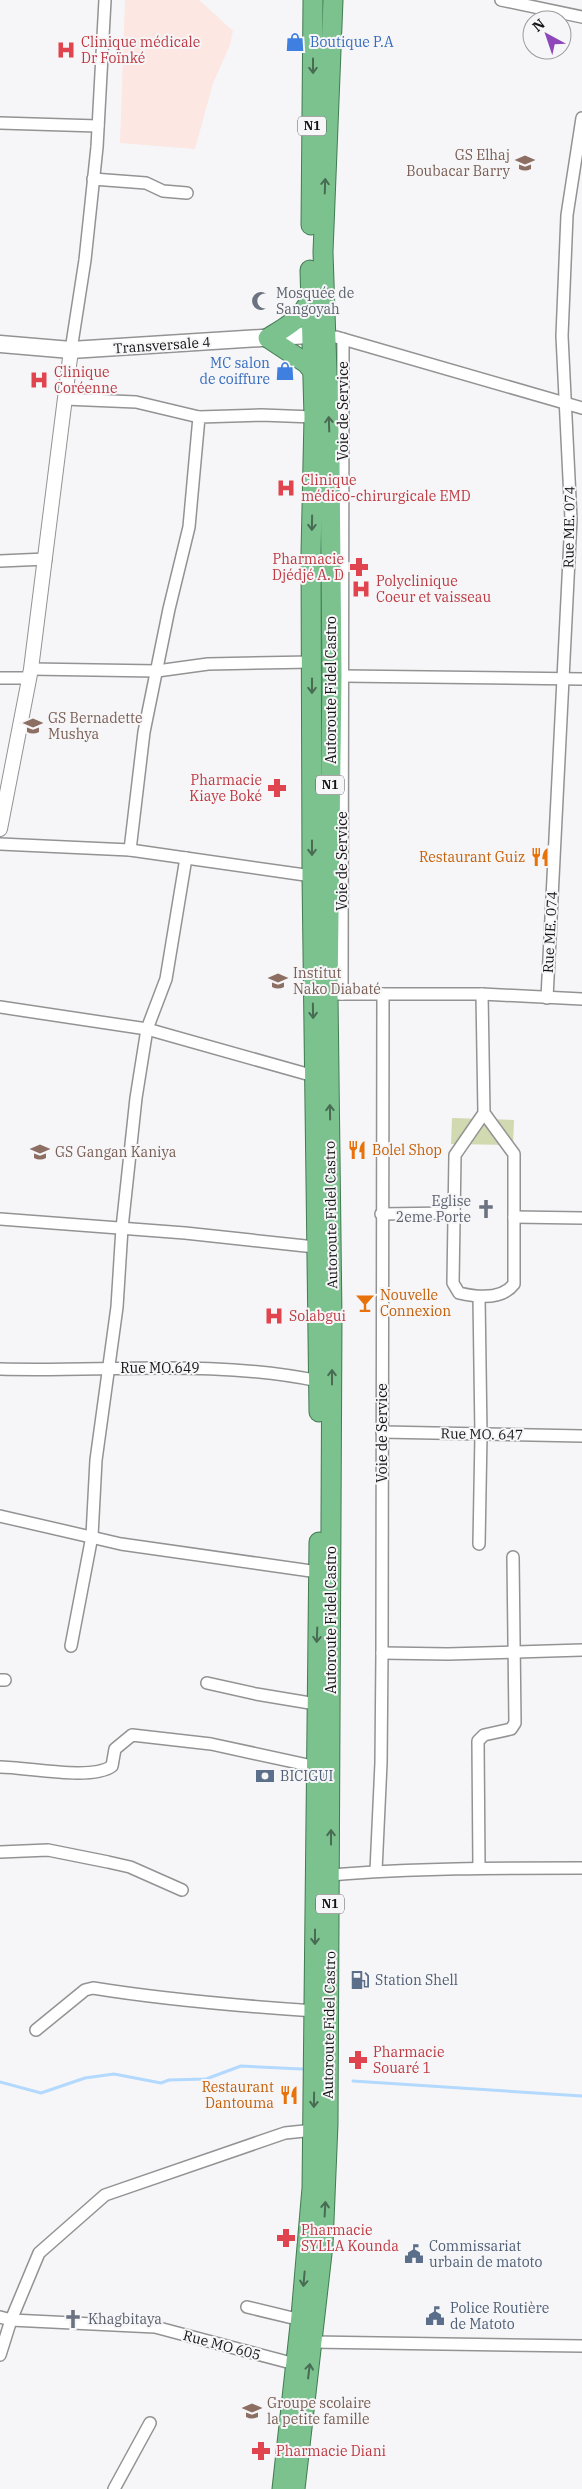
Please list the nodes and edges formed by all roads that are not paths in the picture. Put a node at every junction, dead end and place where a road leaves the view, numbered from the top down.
1 (105, 0) edge
2 (313, 0) edge
3 (333, 0) edge
4 (502, 0) edge
5 (582, 17) edge
6 (582, 118) edge
7 (0, 123) edge
8 (98, 126) junction
9 (93, 179) junction
10 (188, 193) dead end
11 (311, 298) junction
12 (318, 334) junction
13 (268, 338) junction
14 (343, 339) junction
15 (0, 344) edge
16 (71, 350) junction
17 (312, 370) junction
18 (65, 399) junction
19 (565, 403) junction
20 (582, 408) edge
21 (199, 417) junction
22 (314, 417) junction
23 (337, 462) junction
24 (337, 540) junction
25 (46, 558) junction
26 (0, 561) edge
27 (312, 662) junction
28 (156, 671) junction
29 (30, 673) junction
30 (343, 676) junction
31 (0, 678) edge
32 (563, 678) junction
33 (582, 679) edge
34 (336, 748) junction
35 (0, 829) edge
36 (0, 844) edge
37 (130, 850) junction
38 (186, 858) junction
39 (312, 876) junction
40 (335, 994) junction
41 (383, 994) junction
42 (482, 994) junction
43 (547, 998) junction
44 (582, 999) edge
45 (0, 1008) edge
46 (147, 1029) junction
47 (314, 1076) junction
48 (484, 1113) junction
49 (454, 1213) junction
50 (381, 1214) junction
51 (514, 1217) junction
52 (582, 1218) edge
53 (0, 1219) edge
54 (122, 1228) junction
55 (315, 1247) junction
56 (479, 1297) junction
57 (109, 1368) junction
58 (0, 1369) edge
59 (319, 1381) junction
60 (382, 1432) junction
61 (481, 1435) junction
62 (582, 1436) edge
63 (0, 1516) edge
64 (92, 1536) junction
65 (478, 1544) dead end
66 (513, 1557) dead end
67 (318, 1572) junction
68 (71, 1646) dead end
69 (582, 1650) edge
70 (513, 1651) junction
71 (382, 1653) junction
72 (208, 1683) dead end
73 (316, 1704) junction
74 (0, 1766) edge
75 (317, 1767) junction
76 (0, 1852) edge
77 (479, 1868) junction
78 (582, 1868) edge
79 (376, 1871) junction
80 (330, 1875) junction
81 (182, 1890) dead end
82 (315, 2011) junction
83 (36, 2030) dead end
84 (314, 2130) junction
85 (247, 2307) dead end
86 (6, 2318) edge
87 (301, 2320) junction
88 (312, 2342) junction
89 (582, 2346) edge
90 (0, 2355) edge
91 (295, 2364) junction
92 (150, 2424) dead end
93 (114, 2489) edge
94 (282, 2489) edge
95 (295, 2489) edge

1 - 8 street
2 -> 11 highway, Autoroute Fidel Castro / N1
12 -> 3 highway, Autoroute Fidel Castro / N1
4 - 5 street
6 - 19 street, Rue ME. 074
7 - 8 street
8 - 9 street
9 - 10 street
9 - 16 street
11 - 12 highway, Autoroute Fidel Castro / N1
11 - 13 highway
12 - 13 main road, Transversale 4
12 - 14 street
12 - 17 highway, Autoroute Fidel Castro / N1
23 -> 12 highway, Autoroute Fidel Castro / N1
13 - 16 main road, Transversale 4
13 - 17 highway
14 - 19 street
14 - 23 street, Voie de Service
15 - 16 main road, Transversale 4
16 - 18 street
17 - 22 highway, Autoroute Fidel Castro / N1
18 - 21 street
18 - 25 street
19 - 20 street
19 - 32 street, Rue ME. 074
21 - 22 street
21 - 28 street
22 -> 27 highway, Autoroute Fidel Castro / N1
23 - 24 highway, Autoroute Fidel Castro / N1
24 - 30 street
24 - 34 highway, Autoroute Fidel Castro / N1
25 - 26 street
25 - 29 street
27 - 28 street
27 -> 39 highway, Autoroute Fidel Castro / N1
28 - 29 street
28 - 37 street
29 - 31 street
29 - 35 street
30 - 32 street
30 - 34 street
32 - 33 street
32 - 43 street, Rue ME. 074
34 - 40 highway, Autoroute Fidel Castro / N1
36 - 37 street
37 - 38 street
38 - 39 street
38 - 46 street
39 -> 47 highway, Autoroute Fidel Castro / N1
40 - 41 street
80 -> 40 highway, Autoroute Fidel Castro / N1
41 - 42 street
41 - 50 street, Voie de Service
42 - 43 street
42 - 48 street
43 - 44 street
45 - 46 street
46 - 47 street
46 - 54 street
47 - 55 highway, Autoroute Fidel Castro / N1
48 - 49 street
48 - 51 street
49 - 50 street
49 - 56 street
50 - 60 street, Voie de Service
51 - 52 street
51 - 56 street
53 - 54 street
54 - 55 street
54 - 57 street
55 - 59 highway, Autoroute Fidel Castro / N1
56 - 61 street
57 - 58 street, Rue MO.649
57 - 59 street, Rue MO.649
57 - 64 street
59 - 67 highway, Autoroute Fidel Castro / N1
60 - 61 street, Rue MO. 647
60 - 71 street, Voie de Service
61 - 62 street, Rue MO. 647
61 - 65 street
63 - 64 street
64 - 67 street
64 - 68 street
66 - 70 street
67 -> 73 highway, Autoroute Fidel Castro / N1
69 - 70 street
70 - 71 street
70 - 77 street
71 - 79 street, Voie de Service
72 - 73 street
73 - 75 highway, Autoroute Fidel Castro / N1
74 - 75 street
75 -> 82 highway, Autoroute Fidel Castro / N1
76 - 81 street
77 - 78 street
77 - 79 street
79 - 80 street
88 -> 80 highway, Autoroute Fidel Castro / N1
82 - 83 street
82 -> 84 highway, Autoroute Fidel Castro / N1
84 - 86 street
84 -> 87 highway, Autoroute Fidel Castro / N1
85 - 87 street
86 - 90 street
86 - 91 street, Rue MO 605
87 - 91 highway, Autoroute Fidel Castro / N1
88 - 89 street
95 -> 88 highway, Autoroute Fidel Castro / N1
91 - 94 highway, Autoroute Fidel Castro / N1
92 - 93 street

